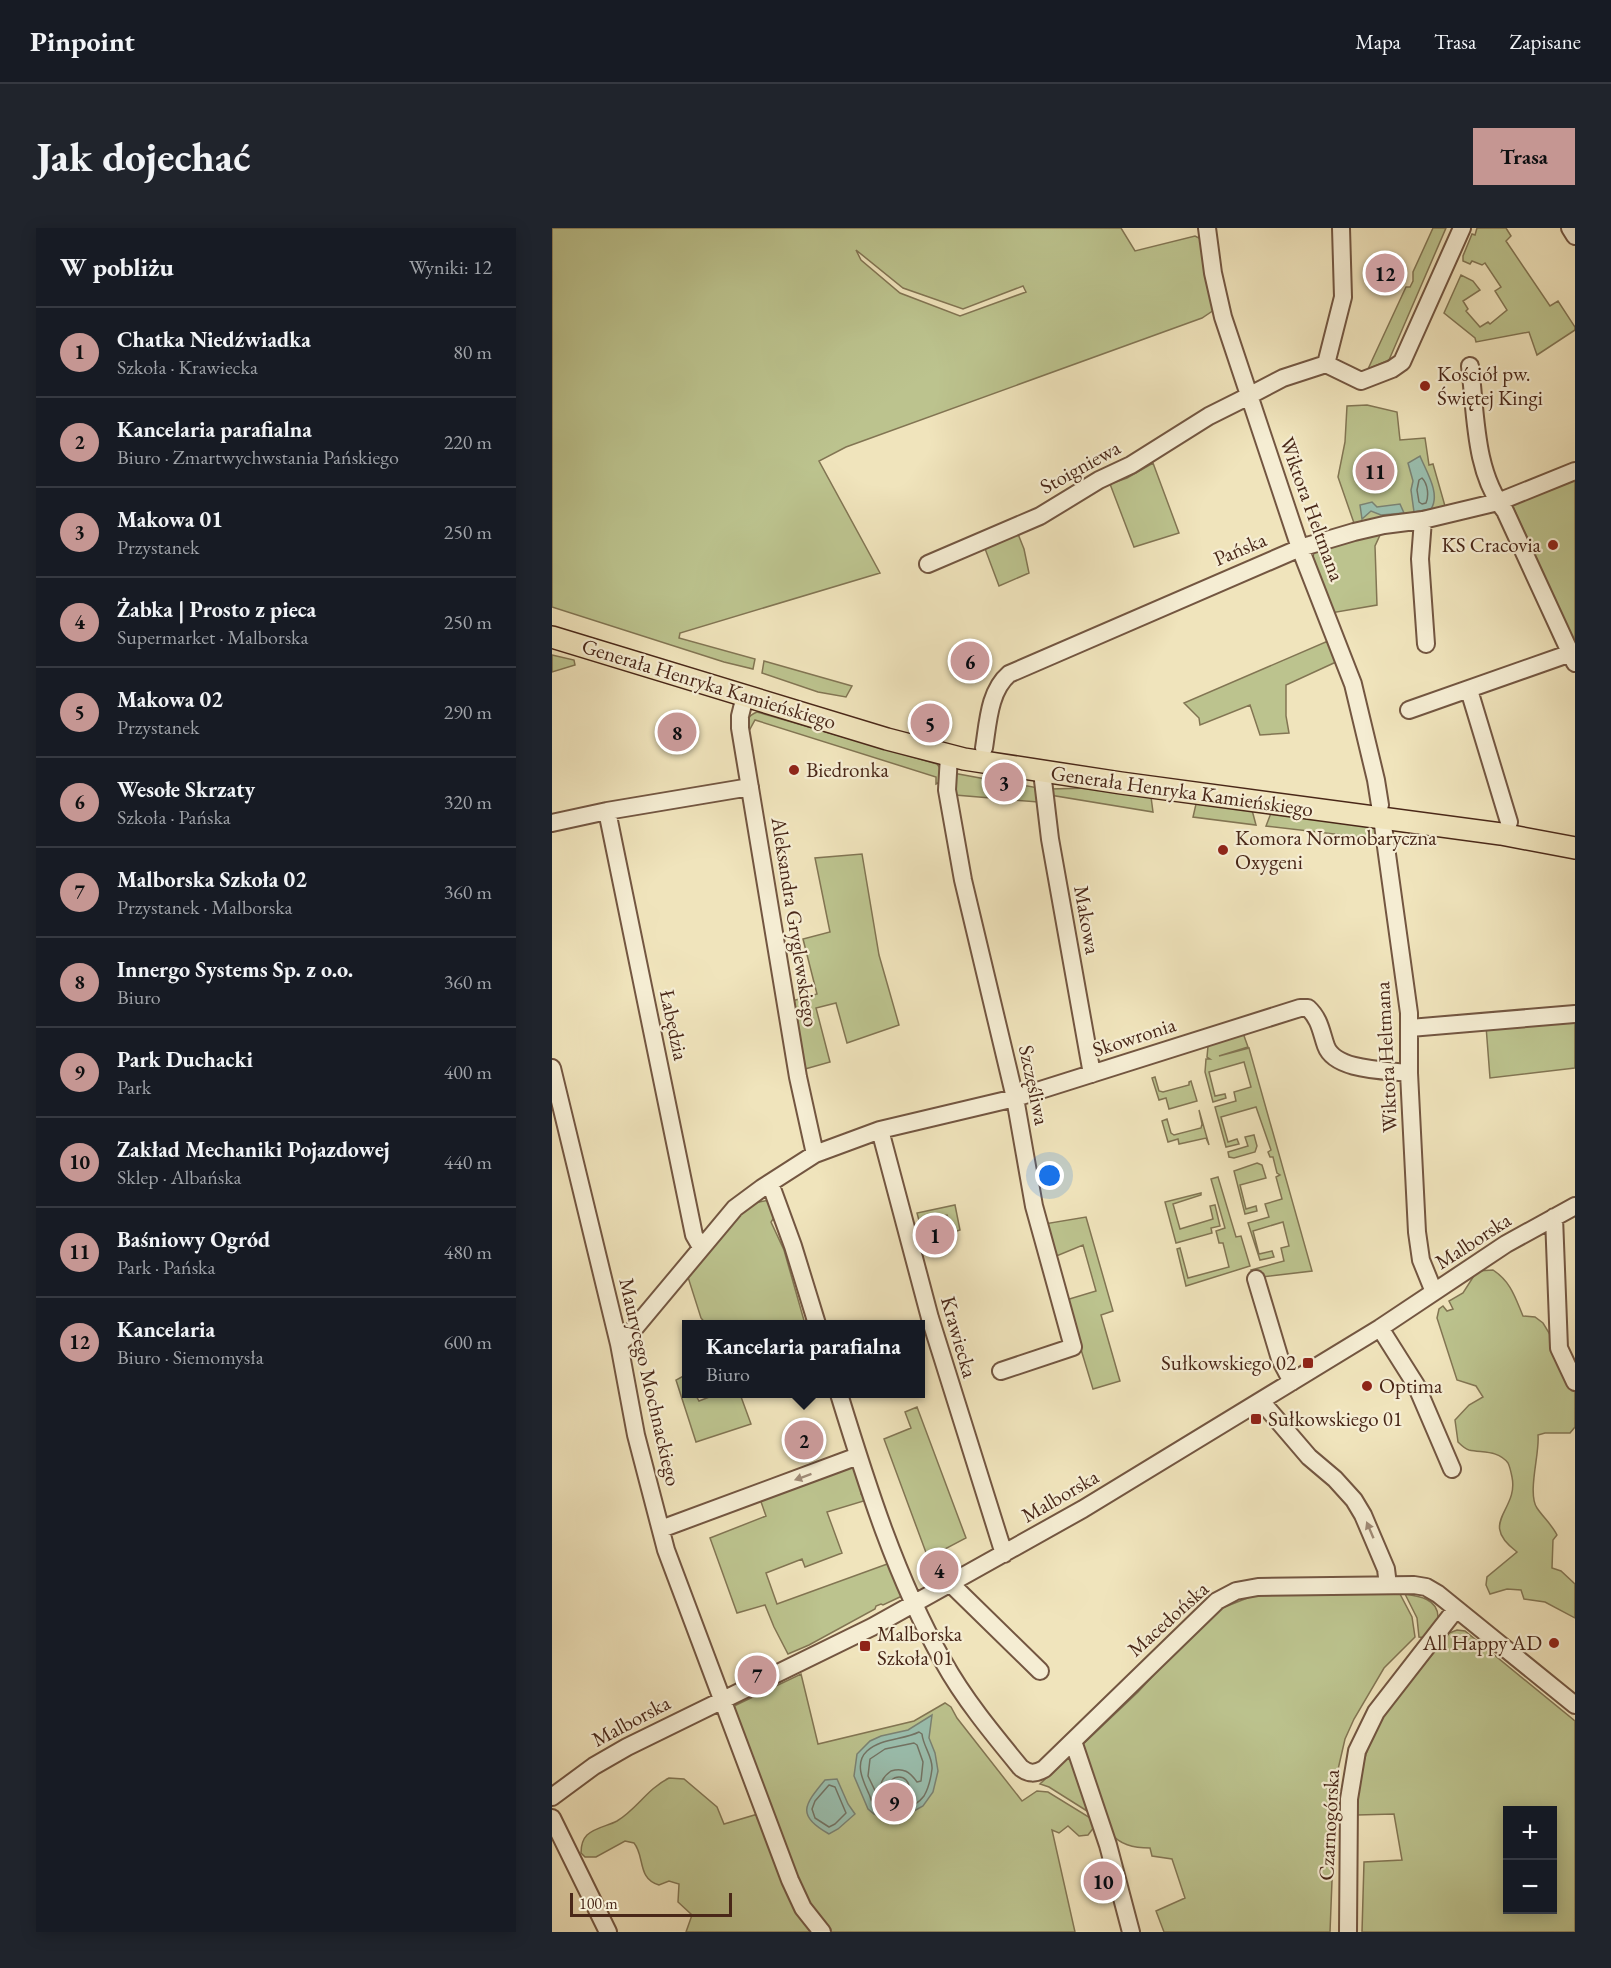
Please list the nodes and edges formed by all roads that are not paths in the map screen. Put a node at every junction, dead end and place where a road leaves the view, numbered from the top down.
1 (1207, 228) edge
2 (1341, 228) edge
3 (1462, 228) edge
4 (1570, 228) edge
5 (1575, 236) edge
6 (1326, 364) junction
7 (1470, 366) dead end
8 (1248, 396) junction
9 (1575, 471) edge
10 (1498, 502) junction
11 (1423, 520) junction
12 (1300, 548) junction
13 (927, 564) dead end
14 (552, 624) edge
15 (552, 637) edge
16 (1426, 644) dead end
17 (1573, 658) edge
18 (1469, 690) junction
19 (745, 696) junction
20 (1409, 710) dead end
21 (984, 748) junction
22 (949, 756) junction
23 (1042, 772) junction
24 (750, 786) junction
25 (607, 811) junction
26 (1381, 811) junction
27 (1509, 822) junction
28 (552, 823) edge
29 (1575, 834) edge
30 (1575, 848) edge
31 (1575, 1014) edge
32 (1410, 1028) junction
33 (552, 1068) edge
34 (1409, 1073) junction
35 (1092, 1074) junction
36 (1015, 1098) junction
37 (880, 1130) junction
38 (815, 1154) junction
39 (770, 1183) junction
40 (1575, 1206) edge
41 (1554, 1217) junction
42 (701, 1247) junction
43 (1256, 1279) dead end
44 (1434, 1292) junction
45 (817, 1320) edge
46 (1380, 1328) junction
47 (619, 1344) junction
48 (1001, 1371) dead end
49 (1292, 1382) junction
50 (1575, 1382) edge
51 (840, 1398) edge
52 (1261, 1401) junction
53 (858, 1456) junction
54 (1452, 1469) dead end
55 (661, 1529) junction
56 (1004, 1554) junction
57 (951, 1584) junction
58 (1388, 1585) junction
59 (913, 1605) junction
60 (1456, 1609) junction
61 (1040, 1671) dead end
62 (721, 1701) junction
63 (1575, 1705) edge
64 (1072, 1741) junction
65 (552, 1797) edge
66 (552, 1818) edge
67 (608, 1932) edge
68 (822, 1932) edge
69 (1131, 1932) edge
70 (1348, 1932) edge

1 - 8 street, Wiktora Heltmana
2 - 6 street
3 - 6 street
4 - 5 street
6 - 8 street, Stoigniewa
7 - 10 street
8 - 12 street, Wiktora Heltmana
8 - 13 street, Stoigniewa
9 - 10 street, Pańska
10 - 11 street, Pańska
10 - 17 street
11 - 12 street, Pańska
11 - 16 street
12 - 21 street, Pańska
12 - 26 street, Wiktora Heltmana
14 - 21 main road, Generała Henryka Kamieńskiego
15 - 19 main road, Generała Henryka Kamieńskiego
17 - 18 street
18 - 20 street
18 - 27 street
19 - 22 main road, Generała Henryka Kamieńskiego
19 - 24 street, Aleksandra Gryglewskiego
21 - 26 main road, Generała Henryka Kamieńskiego
22 - 23 main road, Generała Henryka Kamieńskiego
22 - 36 street, Szczęśliwa
23 - 26 main road, Generała Henryka Kamieńskiego
23 - 35 street, Makowa
24 - 25 street
24 - 38 street, Aleksandra Gryglewskiego
25 - 28 street
25 - 42 street, Łabędzia
26 - 27 main road, Generała Henryka Kamieńskiego
26 - 30 main road, Generała Henryka Kamieńskiego
26 - 32 street, Wiktora Heltmana
27 - 29 main road, Generała Henryka Kamieńskiego
31 - 32 street
32 - 34 street, Wiktora Heltmana
33 - 47 street, Maurycego Mochnackiego
34 - 35 street, Skowronia
34 - 44 street, Wiktora Heltmana
35 - 36 street, Skowronia
36 - 37 street, Skowronia
36 - 48 street, Szczęśliwa
37 - 38 street, Skowronia
37 - 56 street, Krawiecka
38 - 39 street, Skowronia
39 - 42 street, Skowronia
39 - 45 street
40 - 41 street, Malborska
41 - 44 street, Malborska
41 - 50 street
42 - 47 street, Skowronia
43 - 49 street
44 - 46 street, Malborska
46 - 49 street, Malborska
46 - 54 street
47 - 55 street, Maurycego Mochnackiego
49 - 52 street, Malborska
51 - 53 street
52 - 56 street, Malborska
58 -> 52 street
53 -> 55 street
53 - 59 street
55 - 62 street, Maurycego Mochnackiego
56 - 57 street, Malborska
57 - 59 street, Malborska
57 - 61 street
58 - 60 street, Macedońska
58 - 64 street, Macedońska
59 - 62 street, Malborska
59 - 64 street, Macedońska
60 - 63 street, Macedońska
60 - 70 street, Czarnogórska
62 - 65 street, Malborska
62 - 68 street, Maurycego Mochnackiego
64 - 69 street
66 - 67 street

